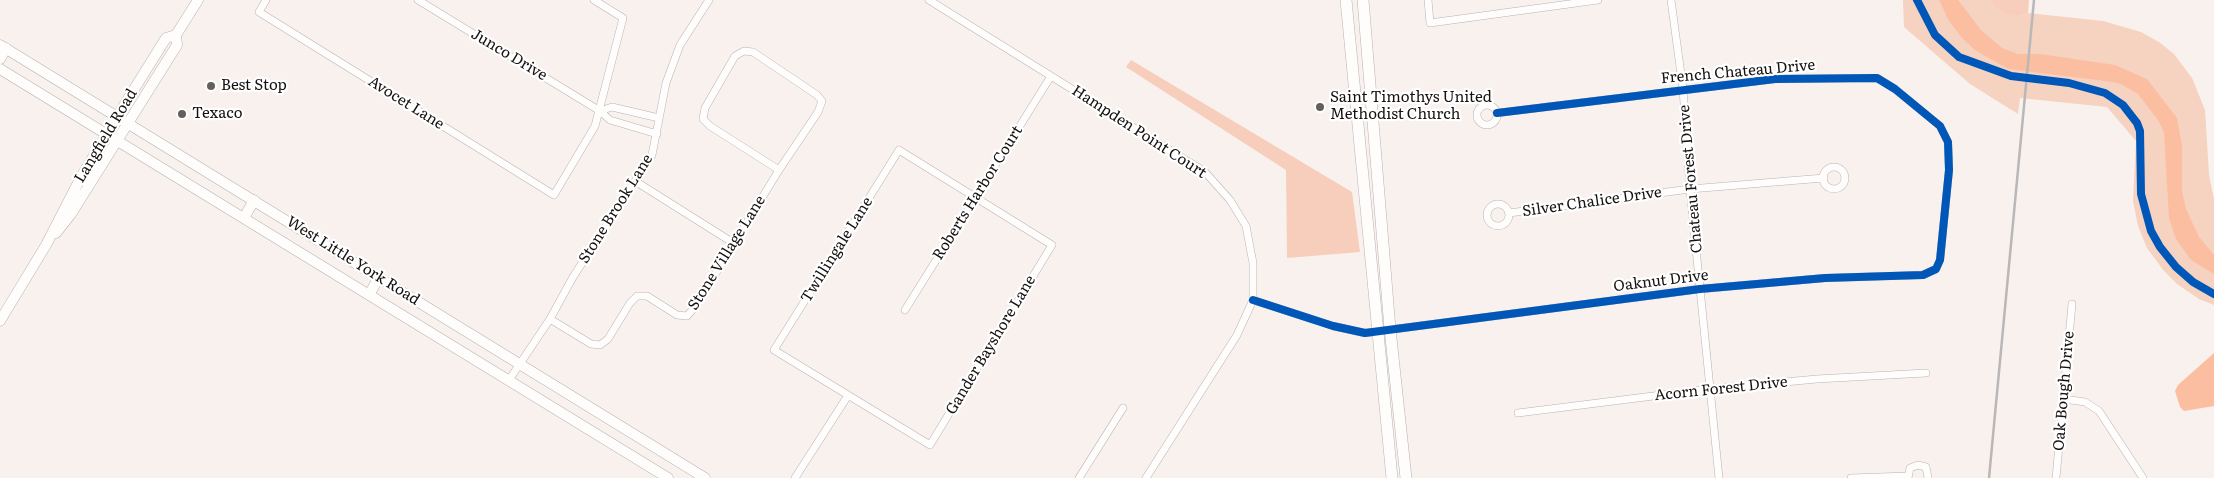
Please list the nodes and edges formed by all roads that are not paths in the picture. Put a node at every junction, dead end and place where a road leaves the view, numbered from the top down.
1 (198, 0) edge
2 (266, 0) edge
3 (418, 0) edge
4 (594, 0) edge
5 (709, 0) edge
6 (929, 0) edge
7 (1346, 0) edge
8 (1363, 0) edge
9 (1428, 0) edge
10 (1598, 0) edge
11 (1671, 0) edge
12 (1348, 14) junction
13 (1364, 18) junction
14 (176, 40) junction
15 (3, 46) edge
16 (0, 59) edge
17 (1352, 68) junction
18 (1369, 68) junction
19 (0, 69) edge
20 (1051, 76) junction
21 (1683, 89) junction
22 (600, 111) junction
23 (1497, 114) dead end
24 (118, 117) junction
25 (659, 118) junction
26 (129, 123) junction
27 (107, 134) junction
28 (657, 134) junction
29 (117, 141) junction
30 (779, 170) junction
31 (1824, 178) dead end
32 (635, 181) junction
33 (1365, 187) junction
34 (1379, 187) junction
35 (1690, 189) junction
36 (976, 196) junction
37 (254, 200) junction
38 (1509, 213) dead end
39 (244, 218) junction
40 (734, 244) junction
41 (46, 245) junction
42 (1936, 269) joint
43 (379, 277) junction
44 (1700, 289) junction
45 (370, 295) junction
46 (1253, 300) junction
47 (2072, 304) dead end
48 (905, 310) dead end
49 (550, 319) junction
50 (0, 321) edge
51 (1390, 330) junction
52 (1378, 331) junction
53 (520, 364) junction
54 (1926, 373) dead end
55 (509, 380) junction
56 (1709, 389) junction
57 (847, 396) junction
58 (2063, 399) junction
59 (1123, 408) dead end
60 (1518, 413) dead end
61 (1908, 477) edge
62 (668, 478) edge
63 (705, 478) edge
64 (795, 478) edge
65 (1079, 478) edge
66 (1146, 478) edge
67 (1392, 478) edge
68 (1406, 478) edge
69 (1719, 478) edge
70 (1851, 478) edge
71 (1928, 478) edge
72 (2056, 478) edge
73 (2143, 478) edge

1 - 14 main road, Langfield Road
2 - 22 street, Avocet Lane
3 - 22 street, Junco Drive
4 - 22 street
5 - 25 street, Stone Brook Lane
6 - 20 street, Hampden Point Court
7 - 12 main road
8 - 13 main road
9 - 10 street
11 - 21 street, Chateau Forest Drive
12 - 13 main road
12 - 17 main road
13 - 18 main road
14 - 24 main road, Langfield Road
14 - 26 main road, Langfield Road
15 - 16 main road
15 - 24 main road, West Little York Road
17 - 18 main road
17 - 33 main road
18 - 34 main road
19 - 27 main road, West Little York Road
20 - 36 street, Roberts Harbor Court
20 - 46 street, Hampden Point Court
21 - 23 street, French Chateau Drive
21 - 35 street, Chateau Forest Drive
21 - 42 street, French Chateau Drive
22 - 25 street
22 - 28 street, Junco Drive
24 - 26 main road, West Little York Road
24 - 27 main road, Langfield Road
25 - 28 street, Stone Brook Lane
26 - 29 main road, Langfield Road
26 - 37 main road, West Little York Road
27 - 29 main road, West Little York Road
27 - 41 main road, Langfield Road
28 - 32 street, Stone Brook Lane
29 - 39 main road, West Little York Road
29 - 41 main road, Langfield Road
30 - 30 street, Stone Village Lane
30 - 40 street, Stone Village Lane
31 - 35 street, Silver Chalice Drive
32 - 40 street
32 - 49 street, Stone Brook Lane
33 - 34 main road
33 - 52 main road
34 - 51 main road
35 - 38 street, Silver Chalice Drive
35 - 44 street, Chateau Forest Drive
36 - 48 street, Roberts Harbor Court
36 - 57 street, Twillingale Lane
36 - 57 street, Gander Bayshore Lane
37 - 39 main road
37 - 43 main road, West Little York Road
39 - 45 main road, West Little York Road
40 - 49 street, Stone Village Lane
41 - 50 main road, Langfield Road
42 - 44 street, Oaknut Drive
43 - 45 main road
43 - 53 main road, West Little York Road
44 - 51 street, Oaknut Drive
44 - 56 street, Chateau Forest Drive
45 - 55 main road, West Little York Road
46 - 52 street, Oaknut Drive
46 - 66 street, Hampden Point Court
47 - 58 street, Oak Bough Drive
49 - 53 street, Stone Brook Lane
51 - 52 street, Oaknut Drive
51 - 68 main road
52 - 67 main road
53 - 55 street, Stone Brook Lane
53 - 63 main road, West Little York Road
54 - 56 street, Acorn Forest Drive
55 - 62 main road, West Little York Road
56 - 60 street, Acorn Forest Drive
56 - 69 street, Chateau Forest Drive
57 - 64 street
58 - 72 street, Oak Bough Drive
58 - 73 street
59 - 65 street
61 - 70 street
61 - 71 street

